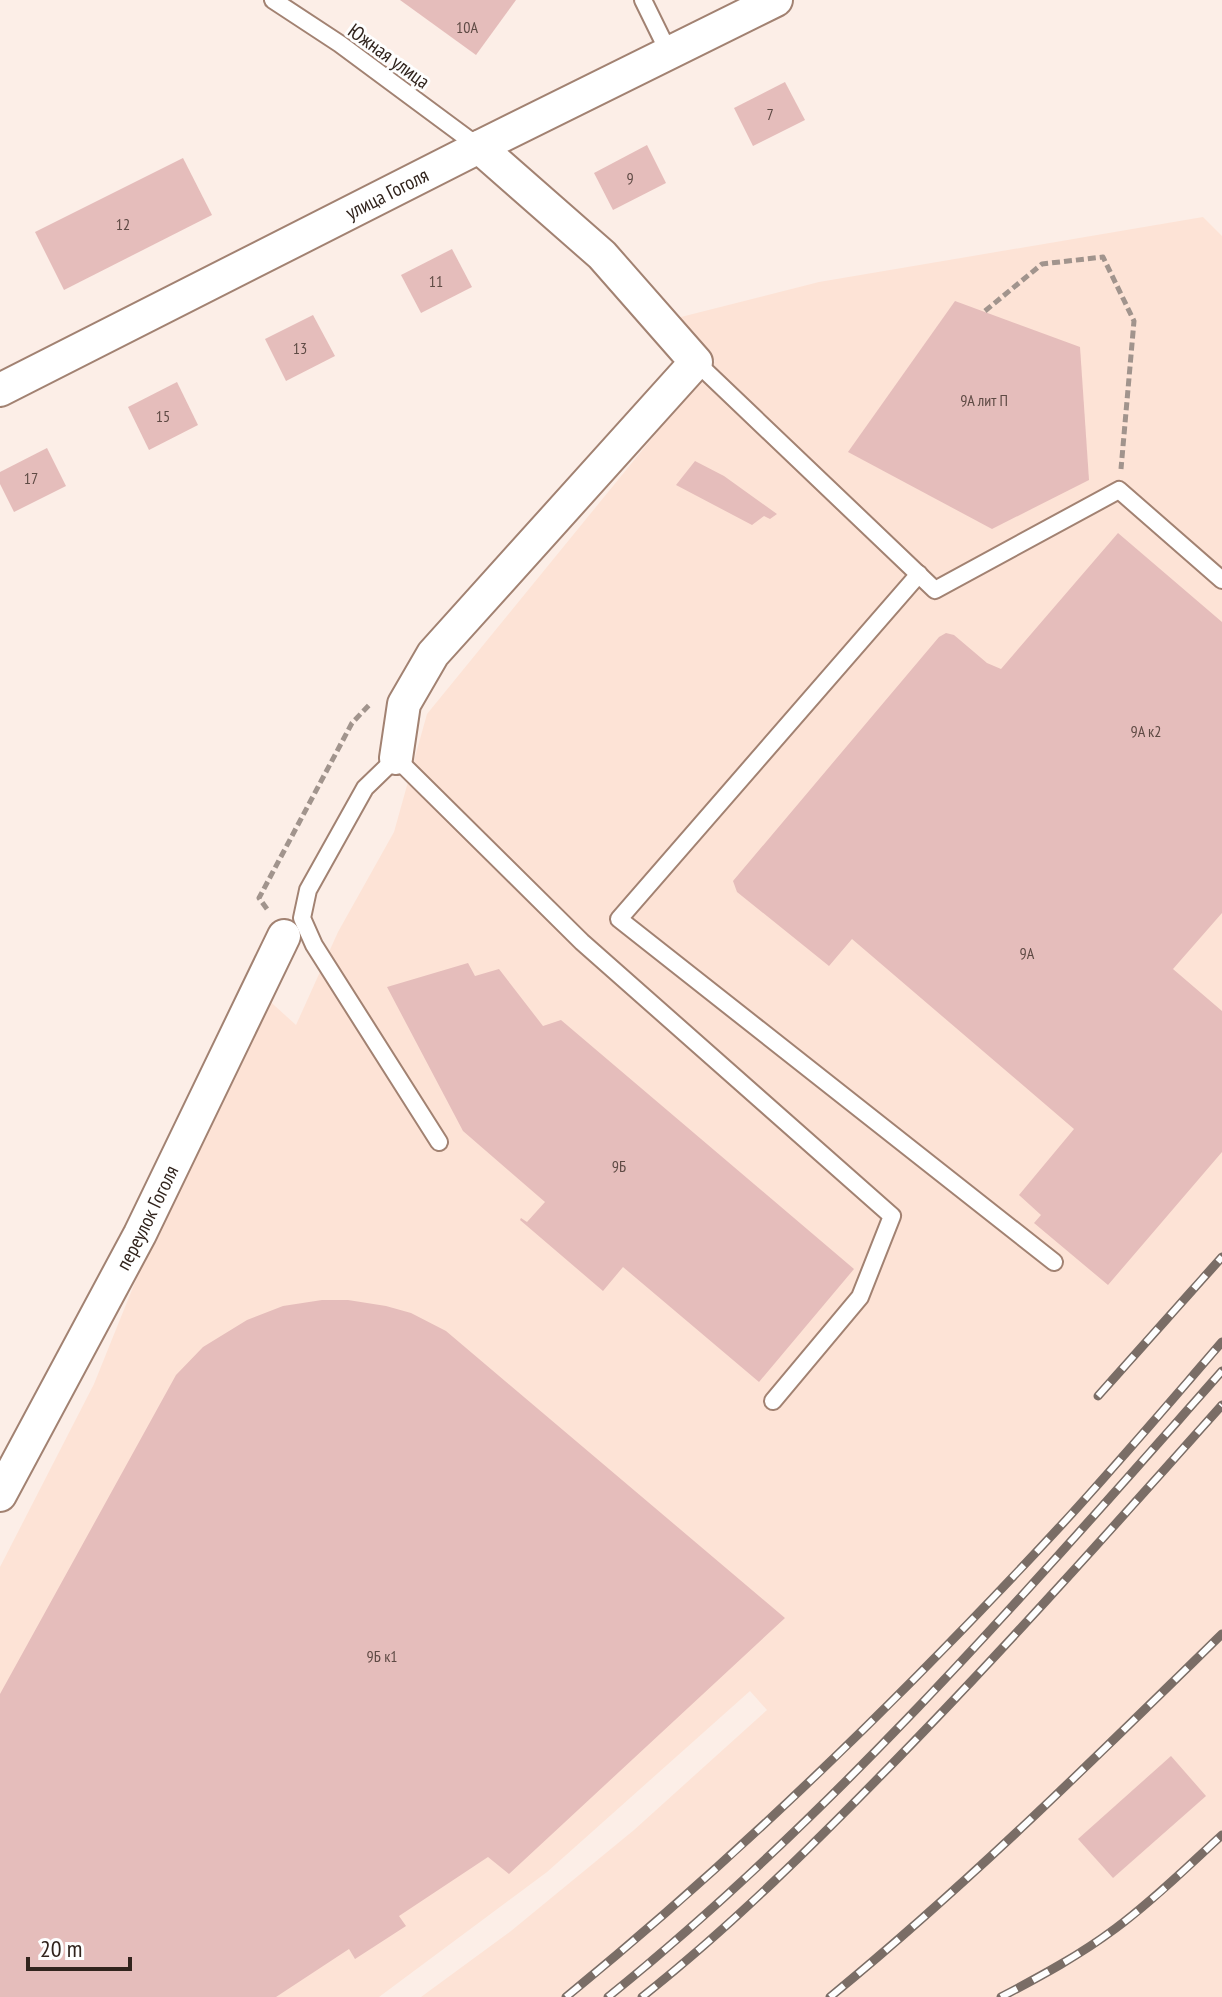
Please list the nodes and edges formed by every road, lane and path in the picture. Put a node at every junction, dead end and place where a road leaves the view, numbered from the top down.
1 (273, 0) edge
2 (643, 0) edge
3 (776, 0) edge
4 (669, 53) junction
5 (479, 147) junction
6 (985, 311) dead end
7 (696, 362) junction
8 (0, 390) edge
9 (1119, 490) junction
10 (919, 574) junction
11 (1222, 580) edge
12 (372, 701) dead end
13 (396, 758) junction
14 (284, 936) joint
15 (439, 1142) dead end
16 (1054, 1262) dead end
17 (773, 1401) dead end
18 (0, 1495) edge

1 - 5 lane, Южная улица
2 - 4 lane
3 - 4 street, улица Гоголя
4 - 5 street, улица Гоголя
5 - 7 street
5 - 8 street, улица Гоголя
6 - 9 path
7 - 10 lane
7 - 13 street
9 - 10 lane
9 - 11 lane
10 - 16 lane
12 - 14 path
13 - 15 lane
13 - 17 lane
14 - 18 street, переулок Гоголя

